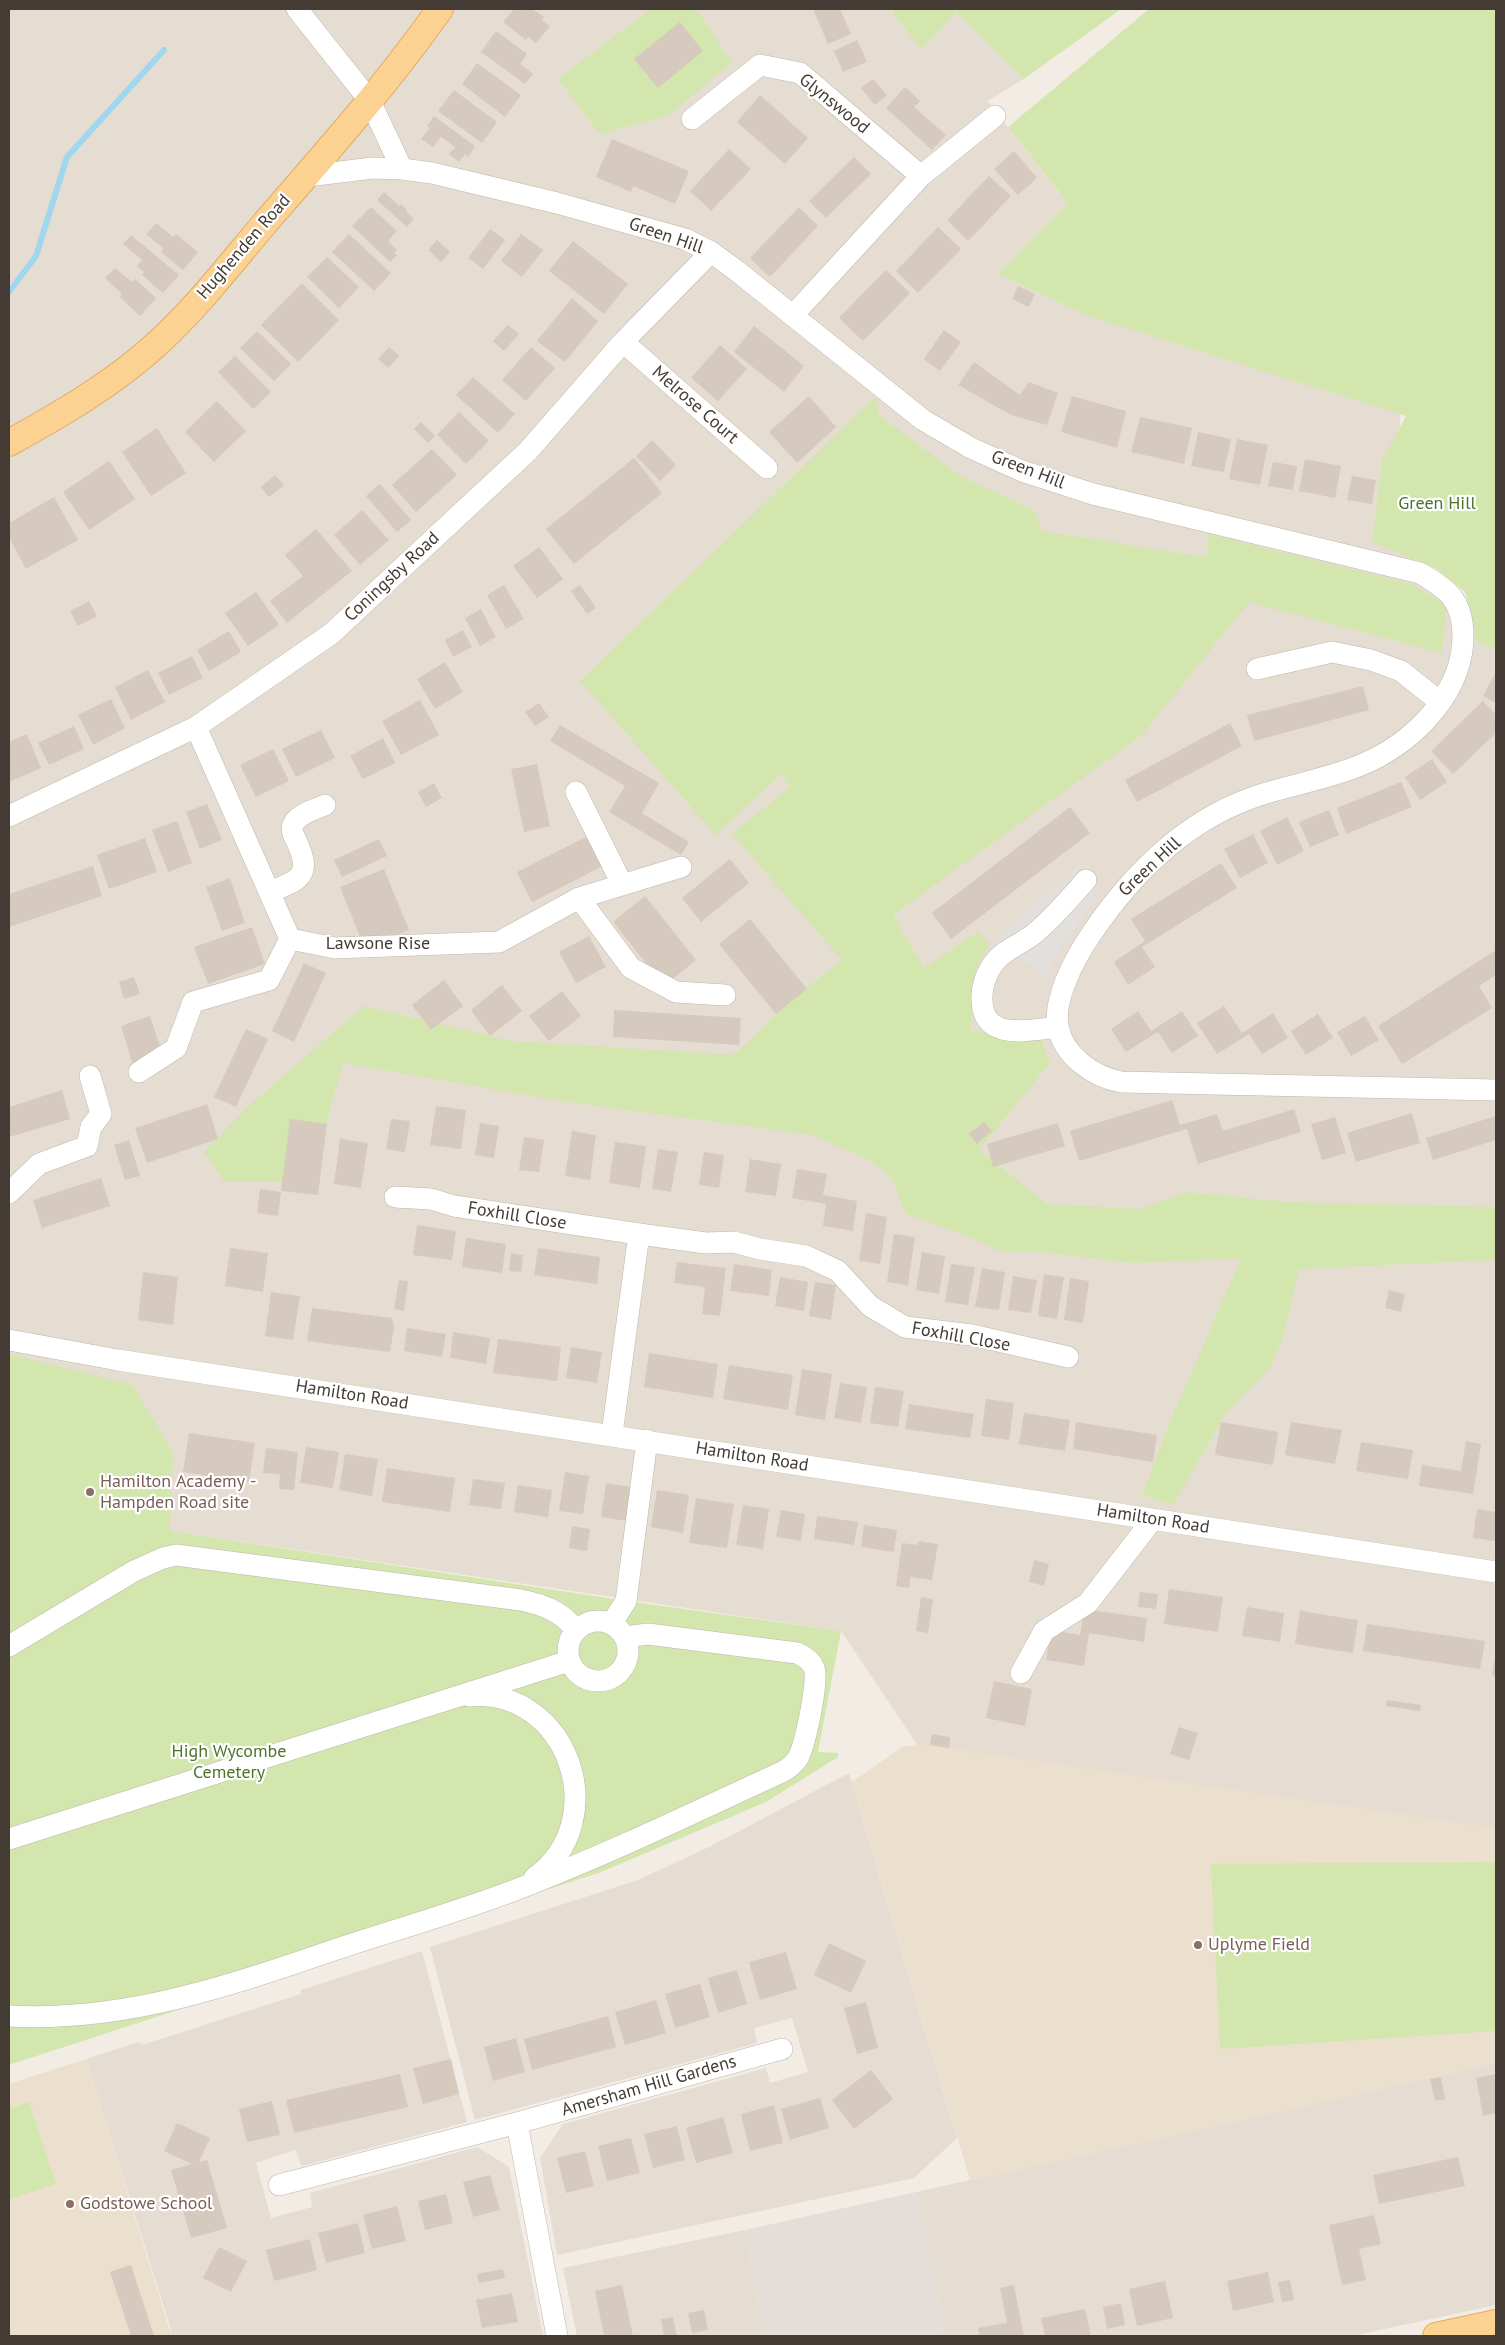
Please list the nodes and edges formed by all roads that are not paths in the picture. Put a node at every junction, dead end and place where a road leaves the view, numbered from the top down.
1 (297, 9) edge
2 (440, 9) edge
3 (370, 101) junction
4 (995, 116) dead end
5 (692, 118) dead end
6 (402, 169) junction
7 (307, 176) junction
8 (921, 176) junction
9 (711, 252) junction
10 (794, 314) junction
11 (623, 342) junction
12 (9, 443) edge
13 (767, 468) dead end
14 (1257, 669) dead end
15 (1440, 702) junction
16 (196, 727) junction
17 (576, 792) dead end
18 (325, 805) dead end
19 (9, 816) edge
20 (681, 868) dead end
21 (1086, 880) dead end
22 (622, 884) junction
23 (270, 892) junction
24 (579, 898) junction
25 (290, 939) junction
26 (725, 995) dead end
27 (1058, 1027) junction
28 (139, 1072) dead end
29 (90, 1076) dead end
30 (1496, 1090) edge
31 (9, 1193) edge
32 (394, 1197) dead end
33 (639, 1234) junction
34 (9, 1340) edge
35 (1068, 1357) dead end
36 (612, 1434) junction
37 (647, 1440) junction
38 (1153, 1518) junction
39 (1496, 1572) edge
40 (576, 1630) junction
41 (618, 1630) junction
42 (9, 1646) edge
43 (569, 1661) junction
44 (539, 1670) junction
45 (1021, 1673) dead end
46 (454, 1698) junction
47 (528, 1712) junction
48 (9, 1839) edge
49 (563, 1846) junction
50 (581, 1863) junction
51 (519, 1889) junction
52 (9, 2016) edge
53 (782, 2049) dead end
54 (517, 2123) junction
55 (279, 2184) dead end
56 (1496, 2323) edge
57 (556, 2336) edge
58 (1436, 2336) edge

1 - 3 street
2 - 3 main road, Hughenden Road
3 - 6 street
3 - 7 main road, Hughenden Road
4 - 8 street
5 - 8 street, Glynswood
6 - 7 street, Green Hill
6 - 9 street, Green Hill
7 - 12 main road, Hughenden Road
8 - 10 street
9 - 10 street, Green Hill
9 - 11 street, Coningsby Road
10 - 15 street, Green Hill
11 - 13 street, Melrose Court
11 - 16 street, Coningsby Road
14 - 15 street
15 - 27 street, Green Hill
16 - 19 street, Coningsby Road
16 - 23 street
17 - 22 street
18 - 23 street
20 - 22 street, Lawsone Rise
21 - 27 street
22 - 24 street, Lawsone Rise
23 - 25 street
24 - 25 street, Lawsone Rise
24 - 26 street
25 - 28 street
27 - 30 street
29 - 31 street
32 - 33 street, Foxhill Close
33 - 35 street, Foxhill Close
33 - 36 street
34 - 36 street, Hamilton Road
36 - 37 street, Hamilton Road
37 - 38 street, Hamilton Road
37 - 41 street
38 - 39 street, Hamilton Road
38 - 45 street
40 - 41 street
40 - 42 street
40 - 43 street
41 - 43 street
41 - 50 street
43 - 44 street
44 - 46 street
44 - 47 street
46 - 47 street
46 - 48 street
47 - 49 street
49 - 50 street
49 - 51 street
50 - 51 street
51 - 52 street
53 - 54 street, Amersham Hill Gardens
54 - 55 street, Amersham Hill Gardens
54 - 57 street
56 - 58 main road

